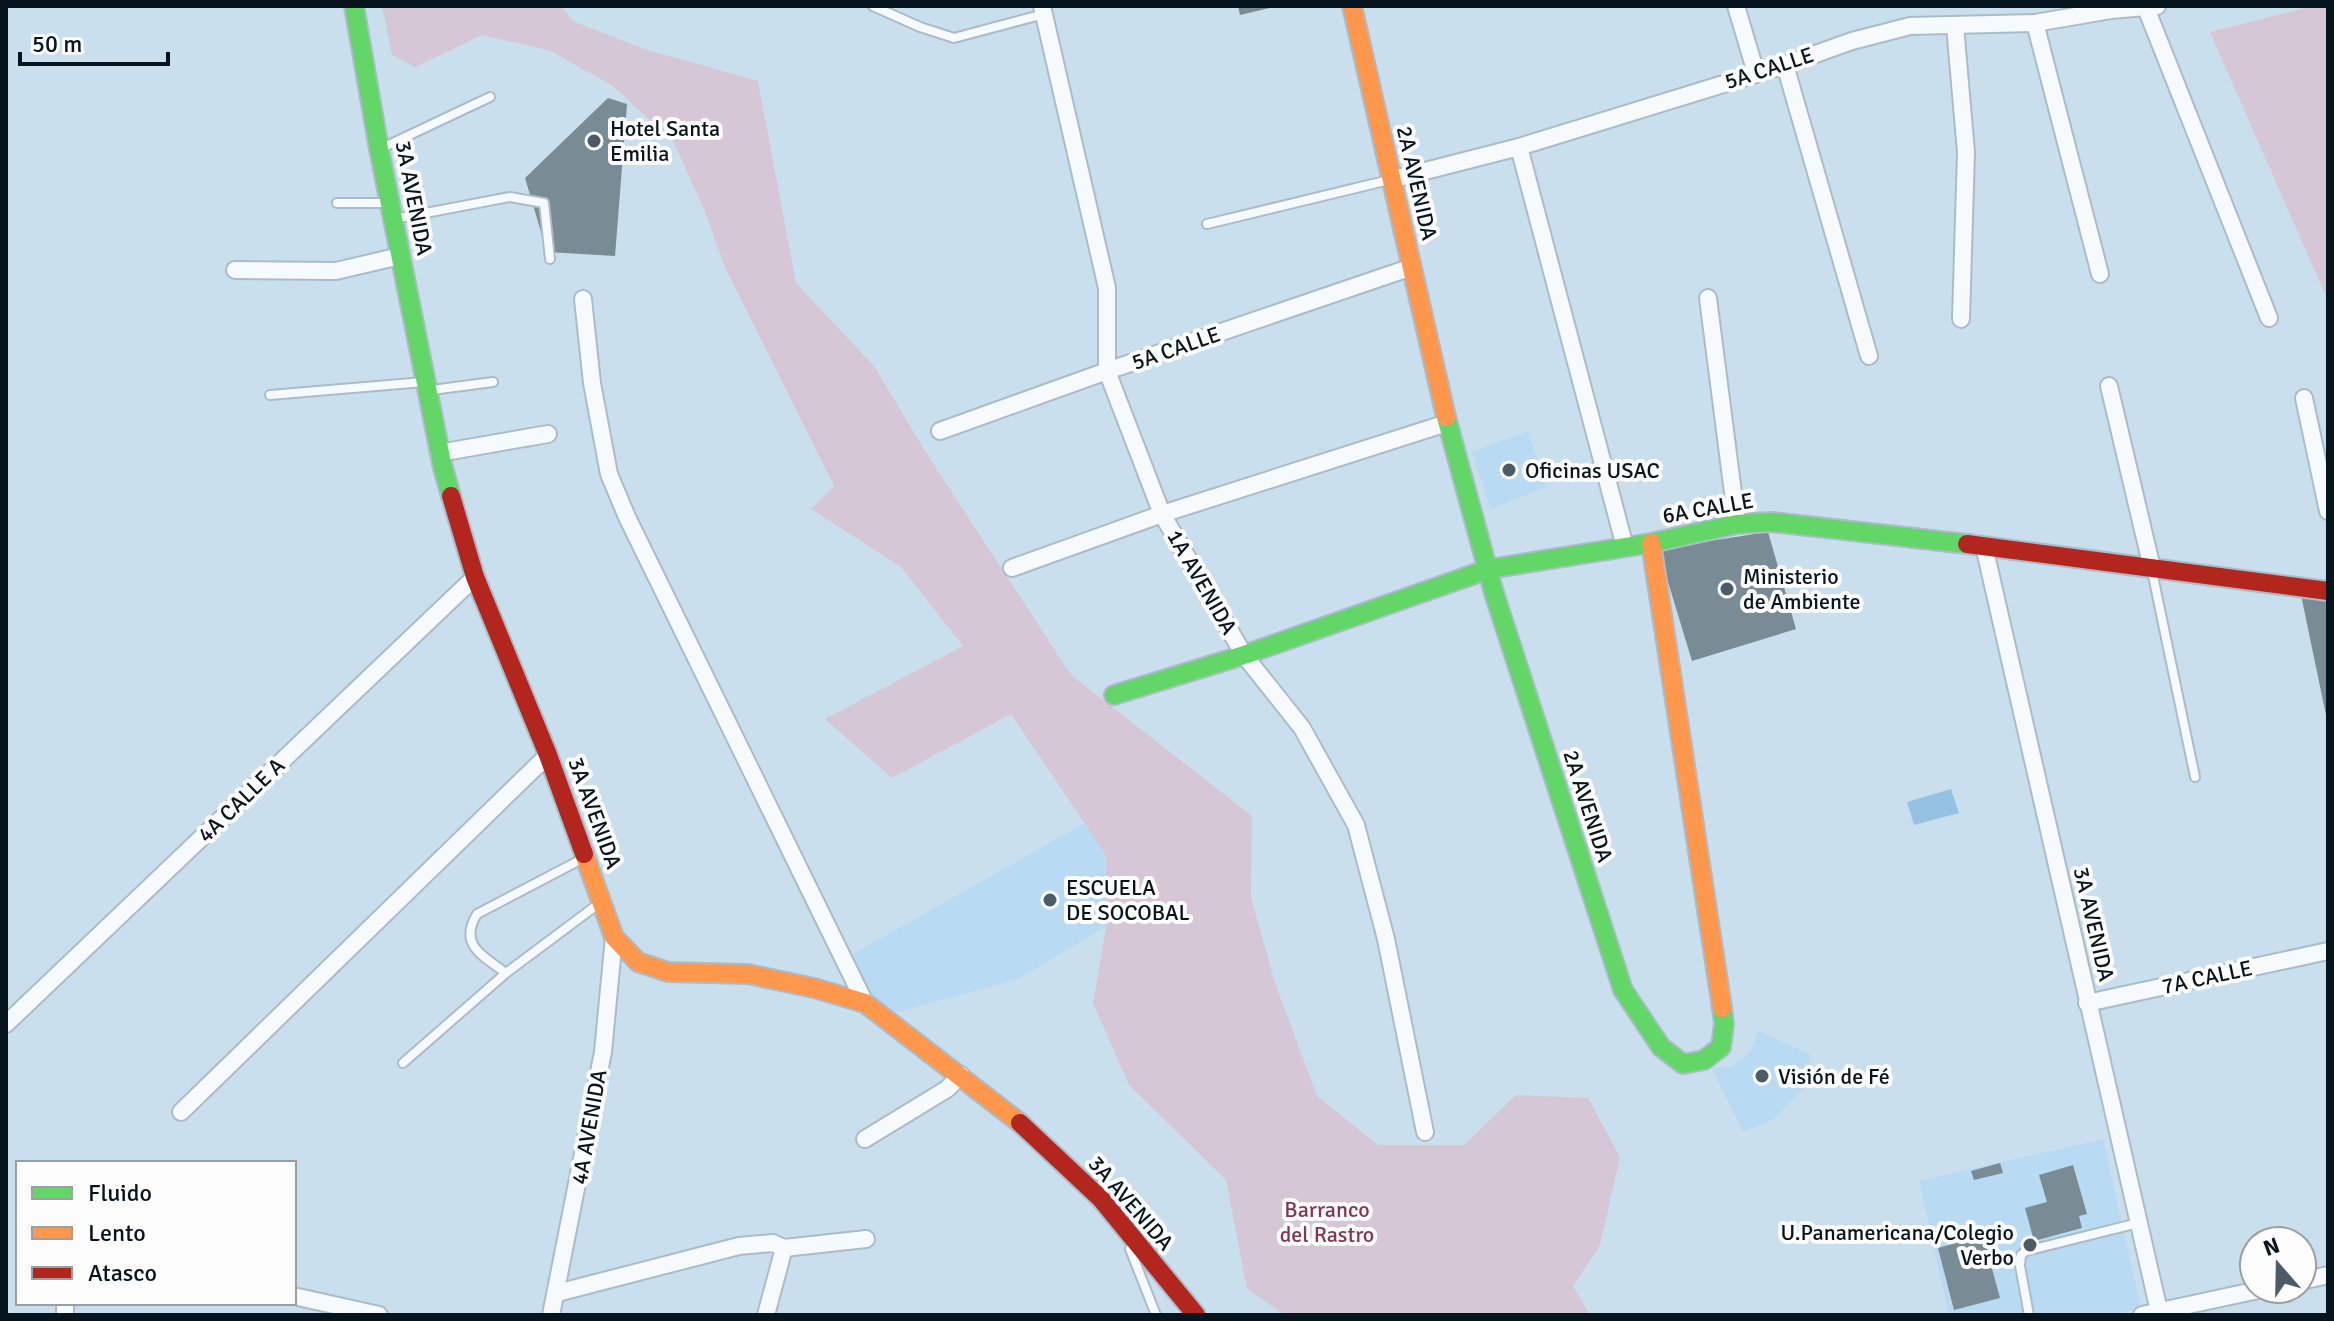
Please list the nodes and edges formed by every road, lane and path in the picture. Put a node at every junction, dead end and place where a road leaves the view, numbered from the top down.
1 (354, 6) edge
2 (873, 6) edge
3 (1352, 6) edge
4 (1736, 6) edge
5 (2151, 7) edge
6 (2110, 8) edge
7 (1043, 10) edge
8 (2035, 23) junction
9 (1955, 26) junction
10 (1785, 65) junction
11 (1756, 73) junction
12 (490, 97) dead end
13 (1519, 147) junction
14 (379, 149) junction
15 (1390, 180) junction
16 (337, 203) dead end
17 (392, 211) junction
18 (1207, 224) dead end
19 (400, 256) junction
20 (550, 259) dead end
21 (1412, 267) junction
22 (235, 270) dead end
23 (2100, 274) dead end
24 (1708, 298) dead end
25 (583, 299) dead end
26 (2269, 318) dead end
27 (1961, 319) dead end
28 (1869, 356) dead end
29 (1107, 371) junction
30 (493, 382) dead end
31 (426, 386) junction
32 (2109, 386) dead end
33 (270, 395) dead end
34 (2304, 398) dead end
35 (1447, 423) junction
36 (940, 431) dead end
37 (548, 434) dead end
38 (439, 453) junction
39 (2328, 511) edge
40 (1162, 514) junction
41 (1737, 524) junction
42 (1651, 543) junction
43 (1984, 546) junction
44 (1625, 547) junction
45 (1012, 568) dead end
46 (2152, 568) junction
47 (1489, 569) junction
48 (475, 577) junction
49 (2328, 591) edge
50 (1244, 655) junction
51 (1114, 695) dead end
52 (548, 755) junction
53 (2195, 777) dead end
54 (587, 857) junction
55 (602, 902) junction
56 (614, 937) junction
57 (2328, 951) edge
58 (506, 973) junction
59 (865, 1003) junction
60 (2087, 1003) junction
61 (6, 1024) edge
62 (403, 1063) dead end
63 (961, 1075) junction
64 (181, 1112) dead end
65 (1425, 1132) dead end
66 (865, 1139) dead end
67 (1118, 1219) junction
68 (2138, 1223) junction
69 (866, 1239) dead end
70 (784, 1248) junction
71 (557, 1293) junction
72 (2238, 1294) edge
73 (298, 1297) dead end
74 (2150, 1313) edge
75 (379, 1315) edge
76 (551, 1315) edge
77 (766, 1315) edge
78 (1156, 1315) edge
79 (1196, 1315) edge
80 (2029, 1315) edge

1 - 14 street, 3A AVENIDA
2 - 7 lane
3 - 15 street, 2A AVENIDA
4 - 11 street
5 - 6 street, 5A CALLE
5 - 26 street
6 - 8 street, 5A CALLE
7 - 29 street, 1A AVENIDA
8 - 9 street, 5A CALLE
8 - 23 street
9 - 10 street, 5A CALLE
9 - 27 street
10 - 11 street, 5A CALLE
10 - 28 street
11 - 13 street, 5A CALLE
12 - 14 lane
13 - 15 street, 5A CALLE
13 - 44 street
14 - 17 street, 3A AVENIDA
15 - 18 lane
15 - 21 street, 2A AVENIDA
16 - 17 lane
17 - 19 street, 3A AVENIDA
17 - 20 lane
19 - 22 street
19 - 31 street, 3A AVENIDA
21 - 29 street, 5A CALLE
21 - 35 street, 2A AVENIDA
24 - 41 street
25 - 59 street
29 - 36 street, 5A CALLE
29 - 40 street, 1A AVENIDA
30 - 31 lane
31 - 33 lane
31 - 38 street, 3A AVENIDA
32 - 46 street
34 - 39 street
35 - 40 street
35 - 47 street, 2A AVENIDA
37 - 38 street
38 - 48 street, 3A AVENIDA
40 - 45 street
40 - 50 street, 1A AVENIDA
41 - 42 street, 6A CALLE
41 - 43 street, 6A CALLE
42 - 44 street, 6A CALLE
42 - 47 street, 2A AVENIDA
43 - 46 street, 6A CALLE
43 - 60 street, 3A AVENIDA
44 - 47 street, 6A CALLE
46 - 49 street, 6A CALLE
46 - 53 lane
47 - 50 street, 6A CALLE
48 - 52 street, 3A AVENIDA
48 - 61 street, 4A CALLE A
50 - 51 street, 6A CALLE
50 - 65 street, 1A AVENIDA
52 - 54 street, 3A AVENIDA
52 - 64 street
54 - 55 street, 3A AVENIDA
54 - 58 lane
55 - 56 street, 3A AVENIDA
55 - 58 lane
56 - 59 street, 3A AVENIDA
56 - 71 street, 4A AVENIDA
57 - 60 street, 7A CALLE
58 - 62 lane
59 - 63 street, 3A AVENIDA
60 - 68 street, 3A AVENIDA
63 - 66 street
63 - 67 street, 3A AVENIDA
67 - 78 lane
67 - 79 street, 3A AVENIDA
68 - 74 street, 3A AVENIDA
68 - 80 lane
69 - 70 street
70 - 71 street
70 - 77 street
71 - 76 street, 4A AVENIDA
72 - 74 street
73 - 75 street

